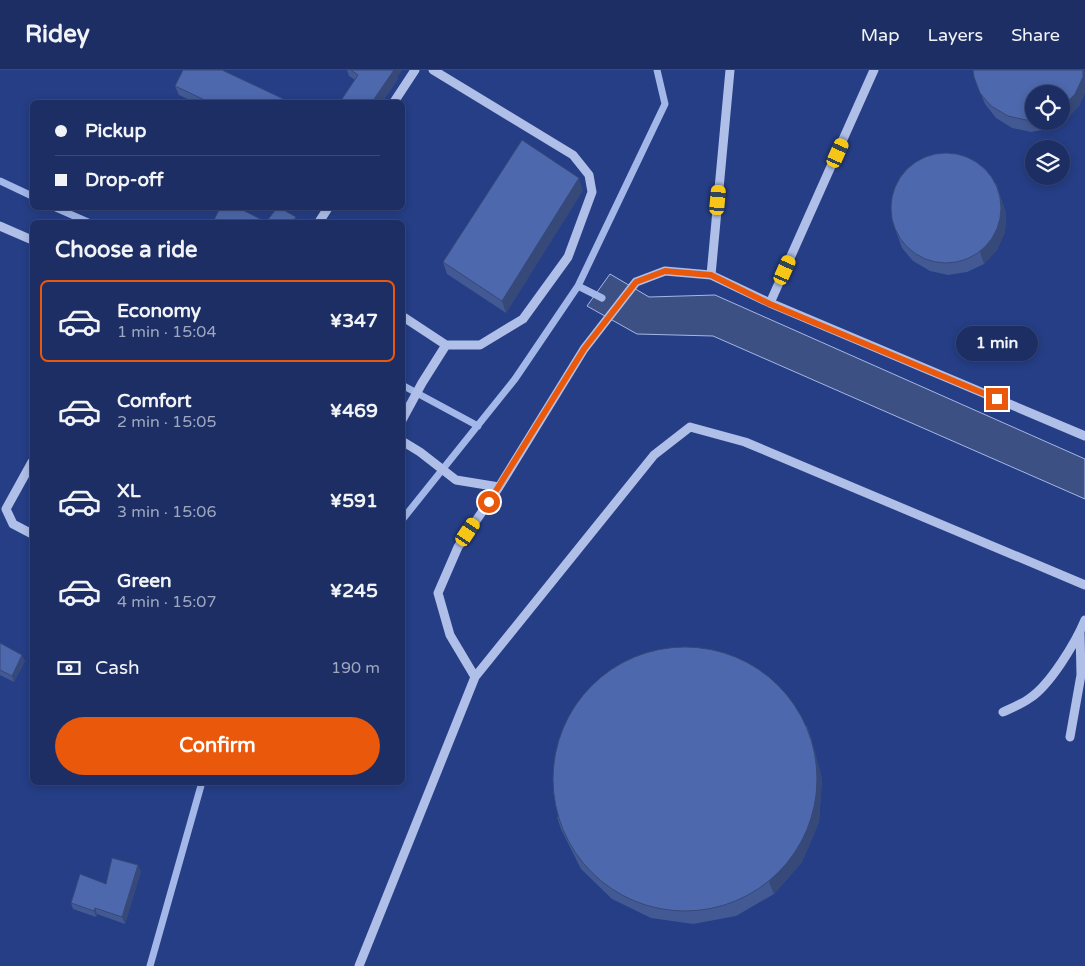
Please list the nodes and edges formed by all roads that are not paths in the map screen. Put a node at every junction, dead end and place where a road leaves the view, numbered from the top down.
1 (415, 70) edge
2 (434, 70) edge
3 (730, 70) edge
4 (874, 70) edge
5 (395, 100) edge
6 (0, 226) edge
7 (30, 239) edge
8 (711, 275) junction
9 (770, 304) junction
10 (405, 318) edge
11 (446, 345) junction
12 (405, 415) edge
13 (1085, 436) edge
14 (405, 443) edge
15 (30, 466) edge
16 (499, 487) junction
17 (30, 533) edge
18 (1085, 585) edge
19 (1085, 620) edge
20 (1080, 631) junction
21 (475, 677) junction
22 (1003, 712) dead end
23 (1070, 737) dead end
24 (359, 966) edge

1 - 5 street
2 - 11 street
3 - 8 street
4 - 9 street
6 - 7 street
8 - 9 street
8 - 16 street
9 - 13 street
10 - 11 street
11 - 12 street
14 - 16 street
15 - 17 street
16 - 21 street
18 - 21 street
19 - 20 street
20 - 22 street
20 - 23 street
21 - 24 street

